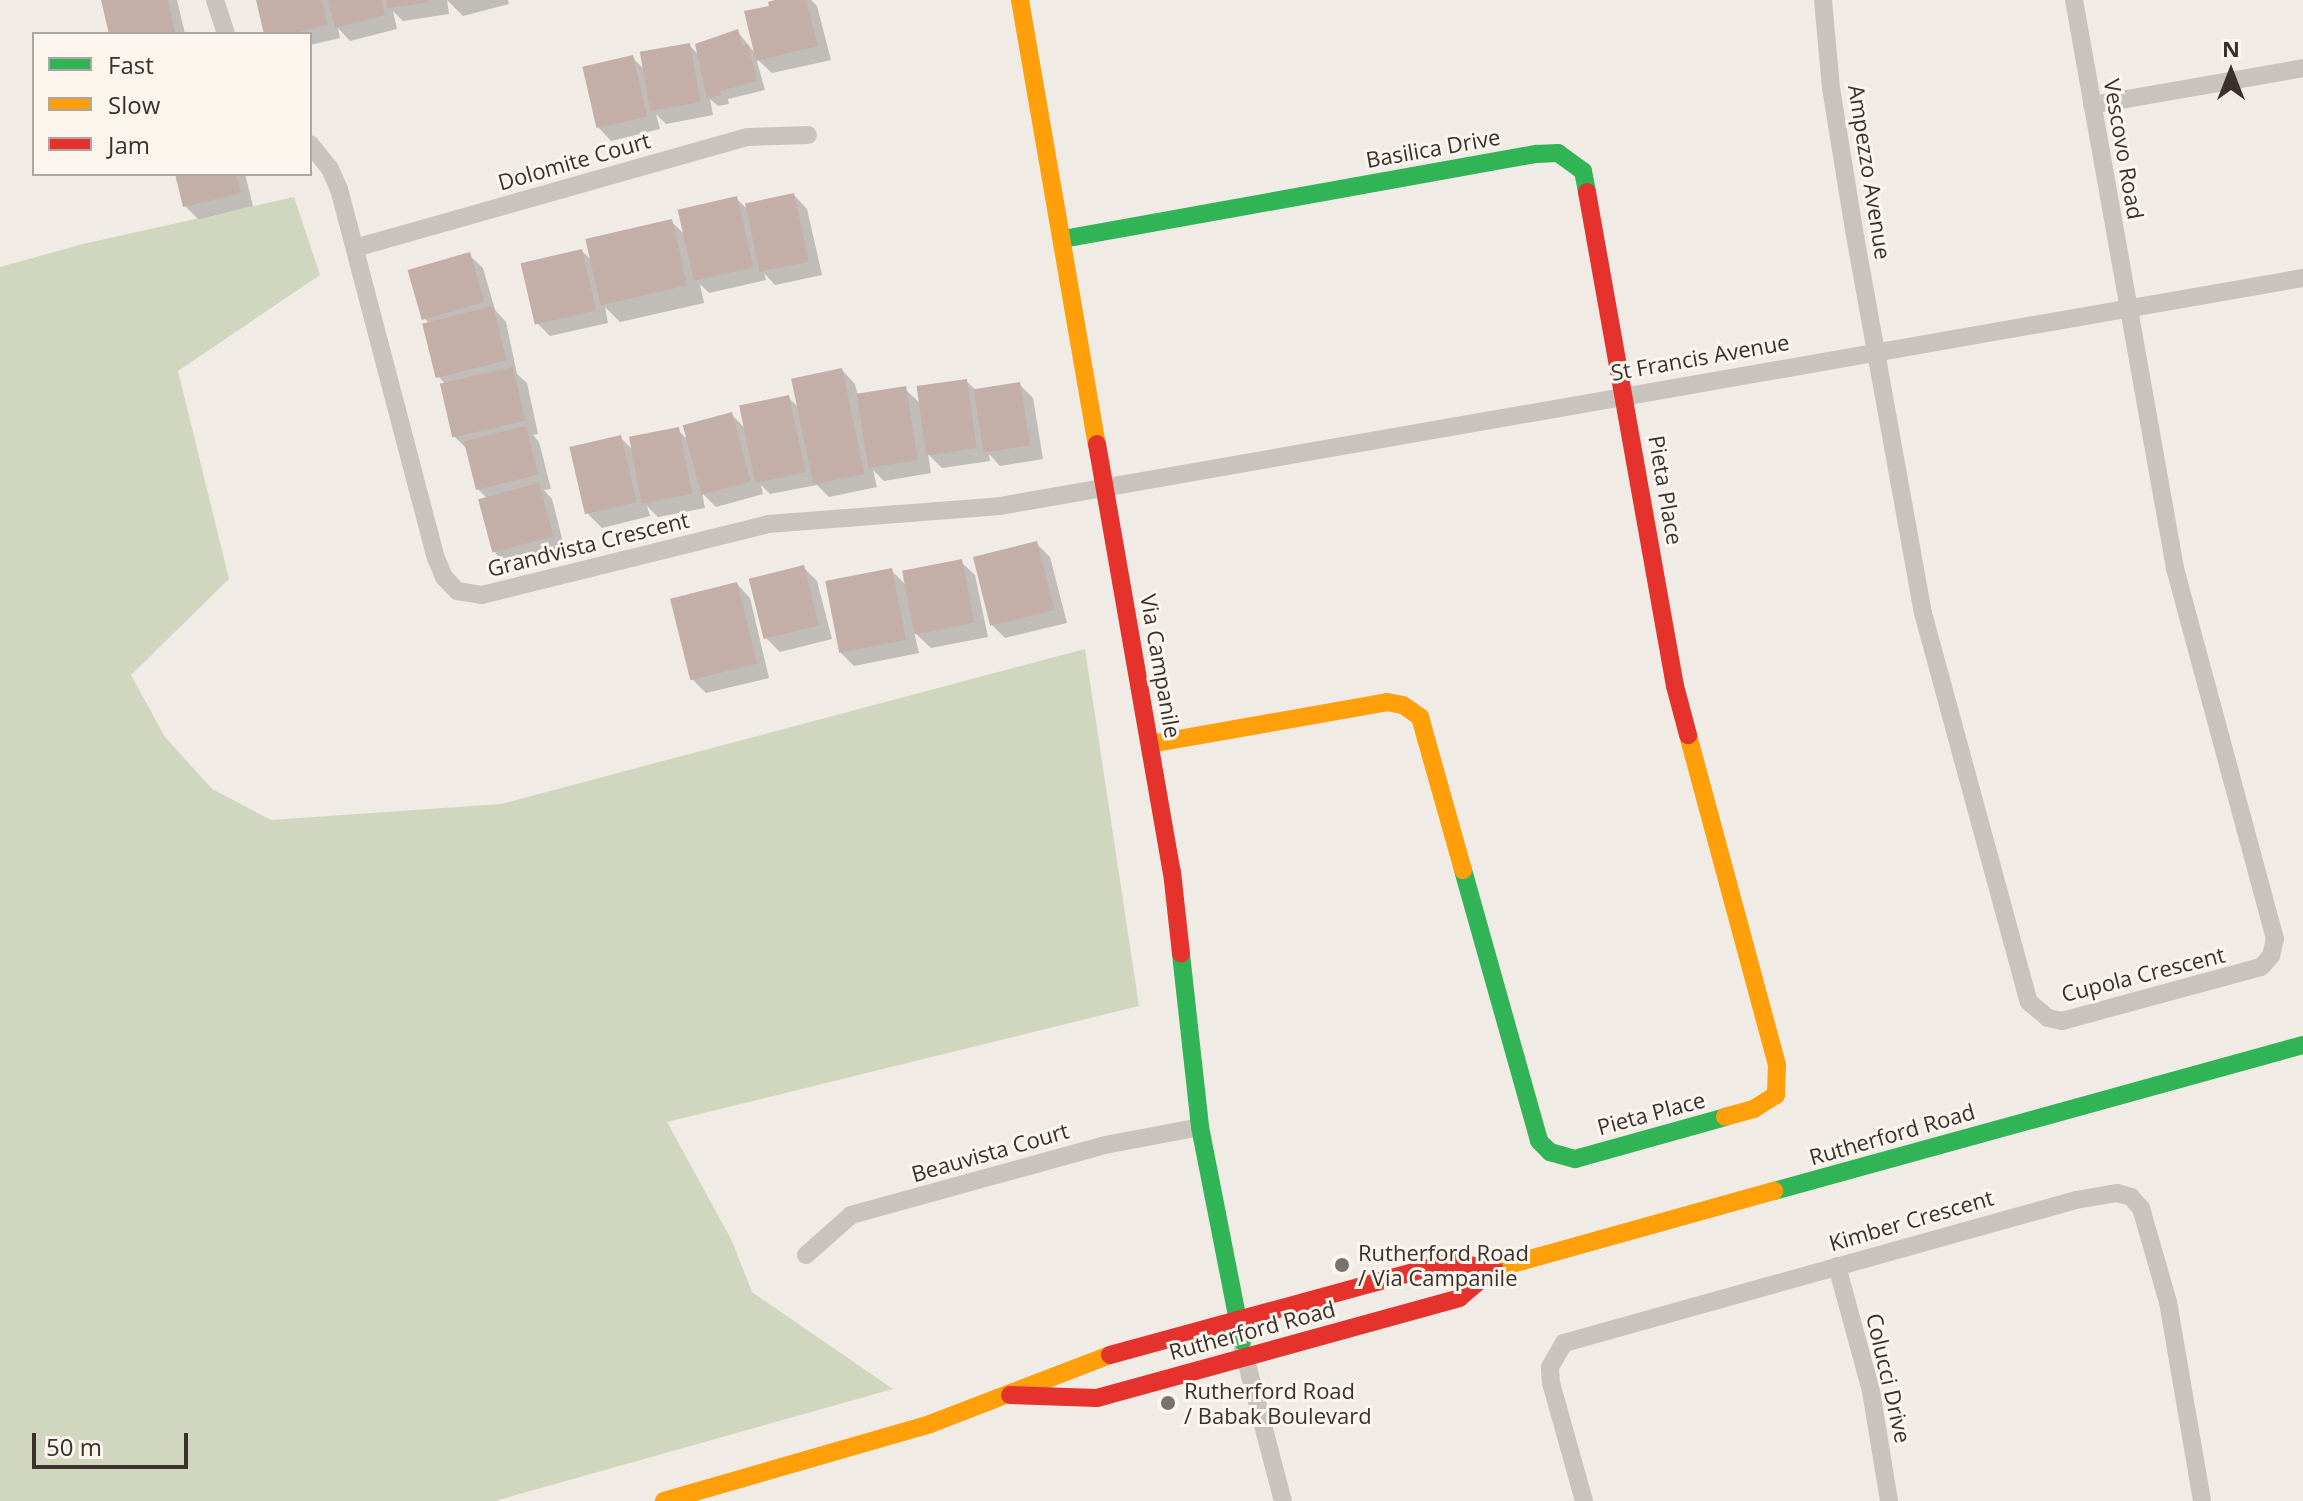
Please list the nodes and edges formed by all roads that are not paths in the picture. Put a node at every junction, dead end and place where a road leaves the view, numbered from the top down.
1 (215, 0) edge
2 (1020, 0) edge
3 (1823, 0) edge
4 (2074, 0) edge
5 (225, 32) edge
6 (2303, 68) edge
7 (2092, 105) junction
8 (808, 135) dead end
9 (312, 146) edge
10 (1063, 239) junction
11 (355, 248) junction
12 (2303, 278) edge
13 (2126, 307) junction
14 (1876, 351) junction
15 (1625, 394) junction
16 (1105, 486) junction
17 (1150, 744) junction
18 (2303, 1045) edge
19 (1200, 1127) junction
20 (806, 1255) dead end
21 (1837, 1266) junction
22 (1494, 1269) junction
23 (1237, 1320) junction
24 (1243, 1349) junction
25 (1010, 1395) junction
26 (664, 1501) edge
27 (1283, 1501) edge
28 (1584, 1501) edge
29 (1889, 1501) edge
30 (2202, 1501) edge

1 - 5 street
2 - 10 street, Via Campanile
3 - 14 street, Ampezzo Avenue
4 - 7 street, Vescovo Road
6 - 7 street
7 - 13 street, Vescovo Road
8 - 11 street, Dolomite Court
9 - 11 street, Grandvista Crescent
10 - 15 street, Basilica Drive
10 - 16 street, Via Campanile
11 - 16 street, Grandvista Crescent
12 - 13 street, St Francis Avenue
13 - 14 street, St Francis Avenue
13 - 14 street, Cupola Crescent
14 - 15 street, St Francis Avenue
15 - 16 street, St Francis Avenue
15 - 17 street, Pieta Place
16 - 17 street, Via Campanile
17 - 19 street, Via Campanile
18 - 22 street, Rutherford Road
19 - 20 street, Beauvista Court
19 - 23 street, Via Campanile
21 - 28 street, Kimber Crescent
21 - 29 street, Colucci Drive
21 - 30 street, Kimber Crescent
22 - 23 street, Rutherford Road
22 - 24 street, Rutherford Road
23 - 24 street, Via Campanile
23 - 25 street, Rutherford Road
24 - 25 street, Rutherford Road
24 - 27 street
25 - 26 street, Rutherford Road

